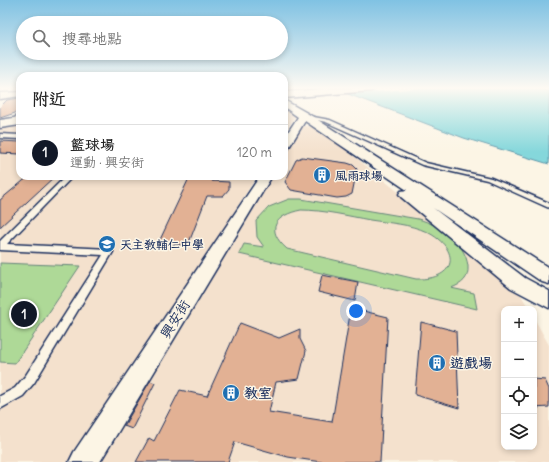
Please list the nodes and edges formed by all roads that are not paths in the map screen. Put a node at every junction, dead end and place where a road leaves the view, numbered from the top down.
1 (295, 110) edge
2 (304, 115) junction
3 (16, 120) edge
4 (0, 124) edge
5 (323, 129) junction
6 (0, 136) edge
7 (16, 137) edge
8 (288, 141) edge
9 (66, 180) edge
10 (263, 180) edge
11 (549, 206) edge
12 (0, 247) edge
13 (549, 277) edge
14 (549, 300) edge
15 (0, 403) edge
16 (84, 462) edge

1 - 2 street
2 - 5 street
2 - 8 street
2 - 11 lane
3 - 4 main road
5 - 13 street
5 - 14 street
6 - 7 lane
9 - 12 lane
10 - 16 street, 興安街
12 - 15 lane

